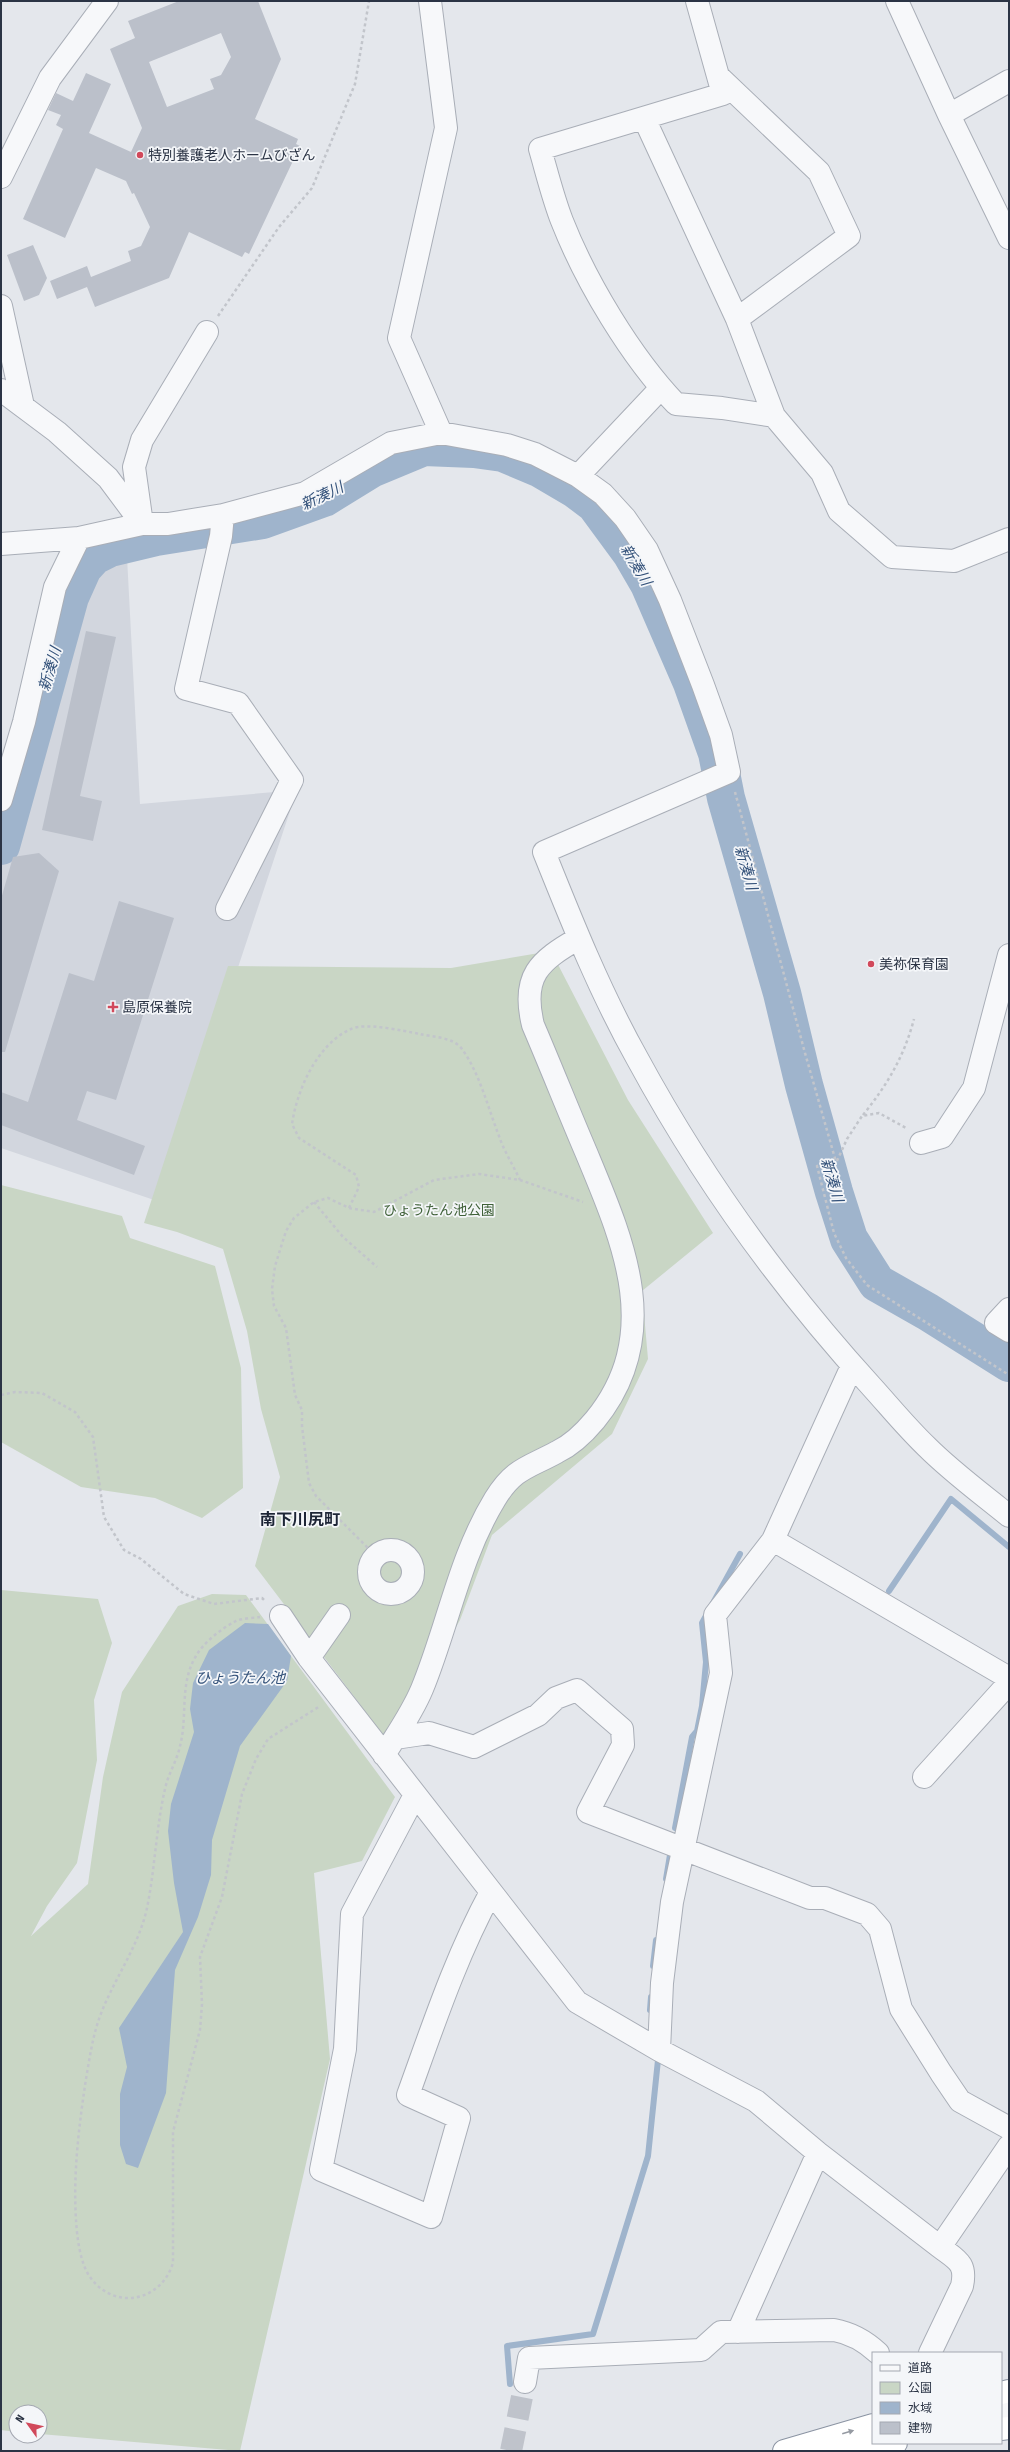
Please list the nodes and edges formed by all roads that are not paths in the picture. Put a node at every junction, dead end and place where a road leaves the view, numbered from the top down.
1 (107, 1) edge
2 (430, 1) edge
3 (697, 1) edge
4 (897, 1) edge
5 (718, 76) junction
6 (1009, 80) edge
7 (948, 115) junction
8 (644, 118) junction
9 (1, 177) edge
10 (1009, 238) edge
11 (1, 306) edge
12 (737, 319) junction
13 (207, 332) road end
14 (660, 388) junction
15 (1, 390) edge
16 (23, 406) junction
17 (774, 416) junction
18 (441, 433) junction
19 (578, 476) junction
20 (142, 524) junction
21 (222, 524) junction
22 (80, 538) junction
23 (1009, 539) edge
24 (1, 544) edge
25 (1, 800) edge
26 (227, 909) dead end
27 (579, 938) junction
28 (1009, 955) edge
29 (921, 1143) road end
30 (1009, 1309) edge
31 (1009, 1330) edge
32 (852, 1366) junction
33 (1009, 1516) edge
34 (773, 1540) junction
35 (339, 1615) dead end
36 (281, 1616) road end
37 (309, 1658) junction
38 (1009, 1678) edge
39 (1009, 1682) edge
40 (389, 1746) junction
41 (924, 1777) dead end
42 (415, 1795) junction
43 (683, 1849) junction
44 (491, 1892) junction
45 (659, 2050) junction
46 (1009, 2128) edge
47 (1009, 2146) edge
48 (818, 2153) junction
49 (940, 2247) junction
50 (738, 2332) junction
51 (877, 2352) edge
52 (930, 2352) edge
53 (525, 2382) tunnel mouth
54 (872, 2425) edge
55 (887, 2444) edge
56 (784, 2451) edge
57 (821, 2451) edge

1 - 9 street
2 - 18 street
3 - 5 street
4 - 7 street
5 - 8 street
5 - 12 street
6 - 7 street
7 - 10 street
8 - 12 street
8 - 14 street
11 - 16 street
12 - 17 street
13 - 20 street
14 - 17 street
14 - 19 street
15 - 16 street
16 - 20 street
17 - 23 street
18 - 19 street
18 - 21 street
19 - 27 street
20 - 21 street
20 - 22 street
21 - 26 street
22 - 24 street
22 - 25 street
27 - 32 street
27 - 40 street
28 - 29 street
30 - 31 street
32 - 33 street
32 - 34 street
34 - 38 street
34 - 43 street
35 - 37 street
36 - 37 street
37 - 40 street
39 - 41 street
40 - 42 street
40 - 43 street
42 - 44 street
42 - 44 street
43 - 45 street
43 - 46 street
44 - 45 street
45 - 48 street
47 - 49 street
48 - 49 street
48 - 50 street
49 - 52 street
50 - 51 street
50 - 53 street
56 -> 54 highway
55 - 57 highway

